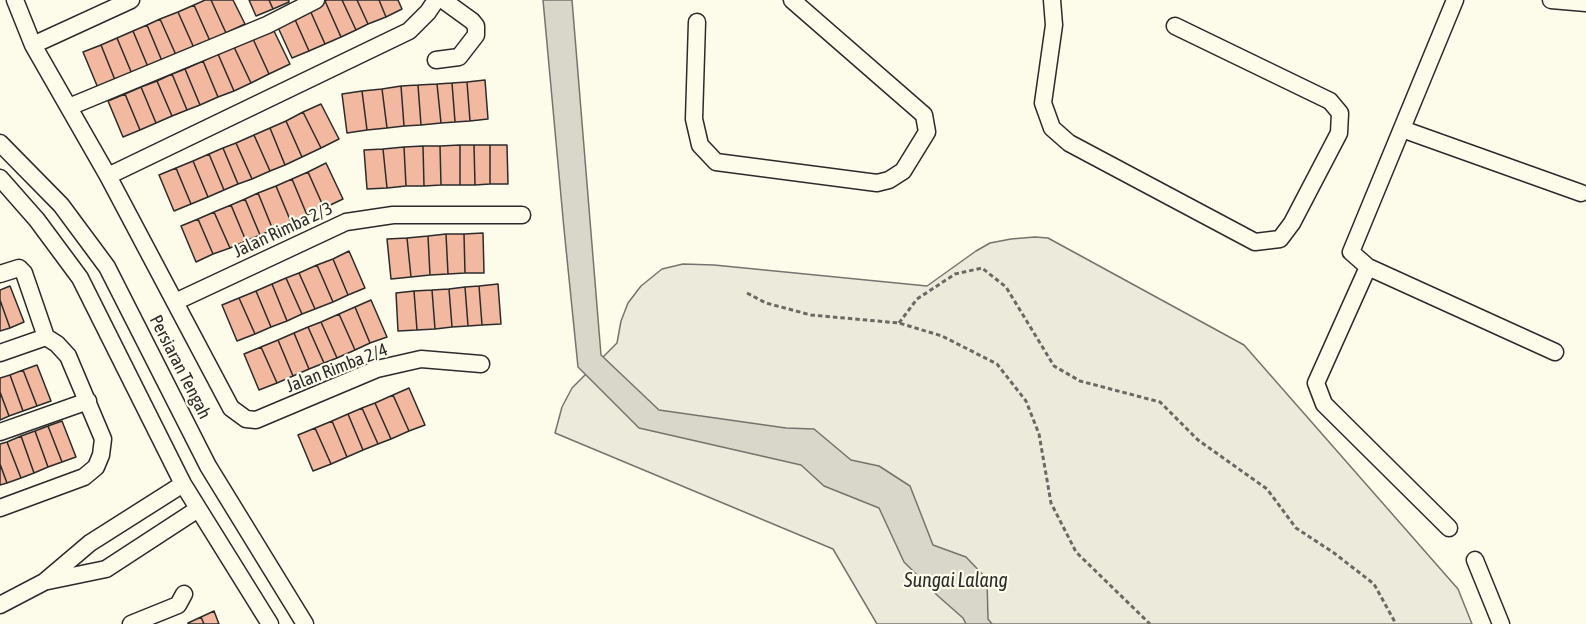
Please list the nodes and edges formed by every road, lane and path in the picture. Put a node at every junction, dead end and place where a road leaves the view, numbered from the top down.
1 (15, 0) edge
2 (131, 0) edge
3 (316, 0) edge
4 (436, 0) edge
5 (444, 0) edge
6 (792, 0) edge
7 (1052, 0) edge
8 (1455, 0) edge
9 (1551, 0) edge
10 (1586, 3) edge
11 (697, 22) dead end
12 (1175, 26) dead end
13 (33, 45) junction
14 (436, 60) dead end
15 (69, 107) junction
16 (1402, 129) junction
17 (0, 143) edge
18 (108, 176) junction
19 (0, 178) edge
20 (1581, 193) dead end
21 (522, 215) dead end
22 (1368, 267) junction
23 (0, 274) edge
24 (747, 293) dead end
25 (175, 302) junction
26 (899, 323) junction
27 (46, 337) junction
28 (1555, 352) dead end
29 (0, 353) edge
30 (481, 364) dead end
31 (88, 401) junction
32 (0, 432) edge
33 (183, 484) junction
34 (0, 508) edge
35 (198, 509) junction
36 (1449, 528) dead end
37 (1475, 560) dead end
38 (44, 582) junction
39 (184, 594) dead end
40 (0, 605) edge
41 (131, 624) edge
42 (270, 624) edge
43 (305, 624) edge
44 (1150, 624) edge
45 (1396, 624) edge
46 (1501, 624) edge

1 - 13 street
2 - 13 street
3 - 15 street
4 - 18 street
5 - 14 street
6 - 11 street
7 - 12 street
8 - 16 street
9 - 10 street
13 - 15 street
15 - 18 street
16 - 20 street
16 - 22 street
17 - 43 street, Persiaran Tengah
18 - 25 street
19 - 33 street
21 - 25 street, Jalan Rimba 2/3
22 - 28 street
22 - 36 street
23 - 27 street
24 - 26 path
25 - 30 street, Jalan Rimba 2/4
26 - 44 path
26 - 45 path
27 - 29 street
27 - 31 street
31 - 32 street
31 - 34 street
33 - 35 street
33 - 38 street
35 - 38 street
35 - 42 street
37 - 46 street
38 - 40 street
39 - 41 street

